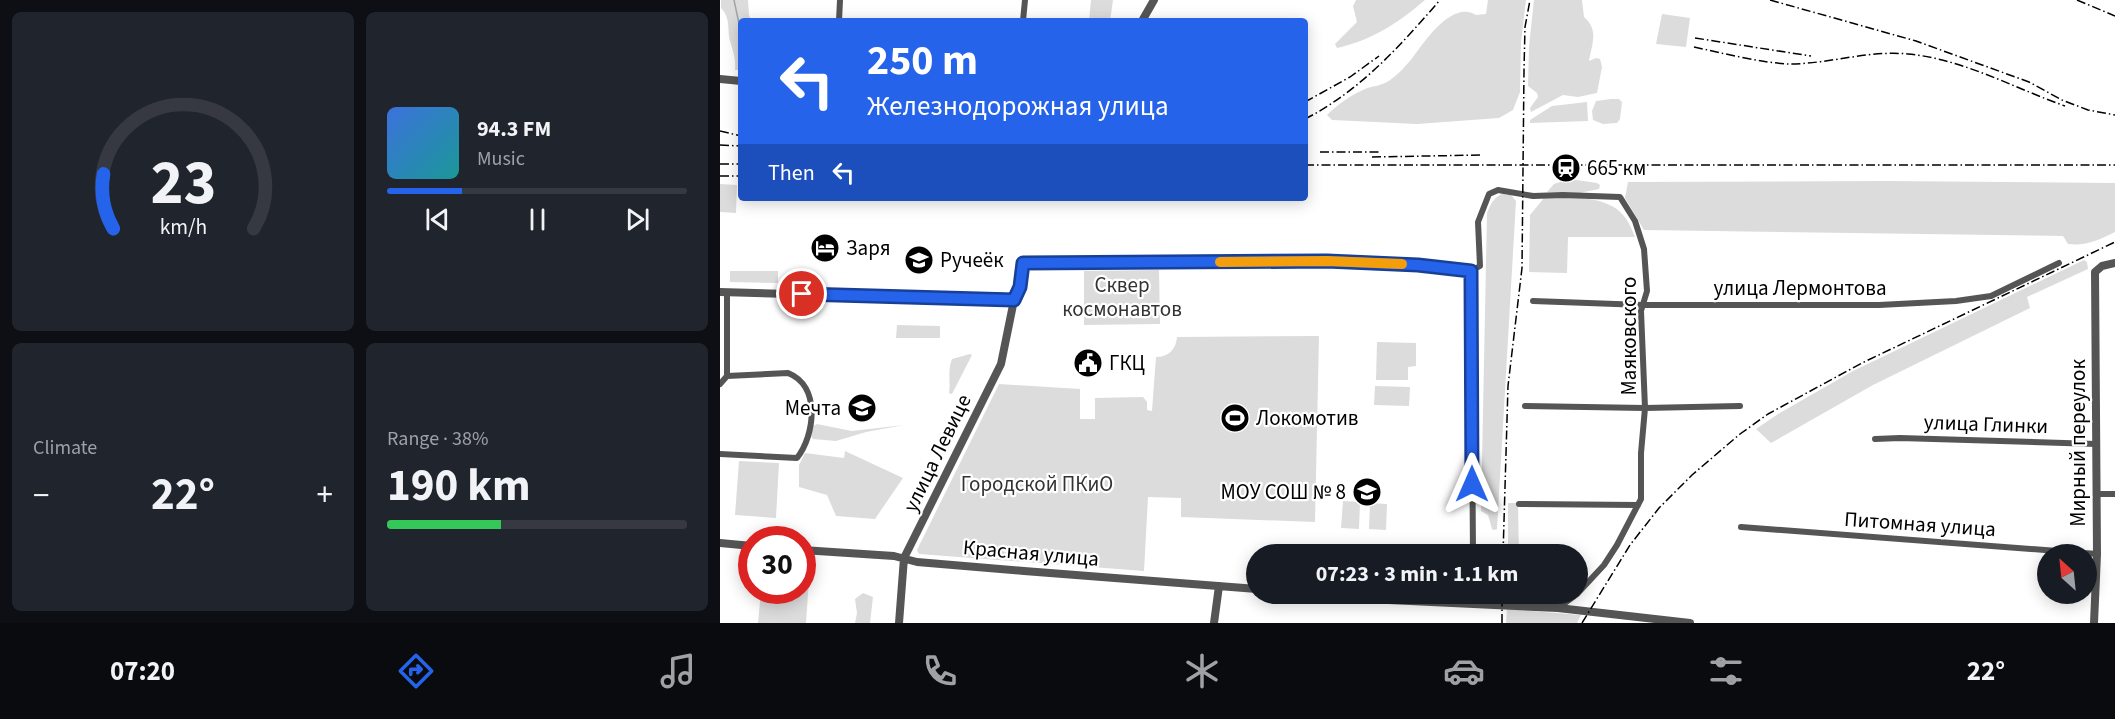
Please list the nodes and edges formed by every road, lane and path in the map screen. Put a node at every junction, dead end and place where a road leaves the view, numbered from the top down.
1 (840, 0) edge
2 (1025, 0) edge
3 (1154, 0) edge
4 (839, 18) edge
5 (1023, 18) edge
6 (1145, 18) edge
7 (720, 79) edge
8 (738, 81) edge
9 (2059, 263) dead end
10 (2115, 263) edge
11 (1471, 271) junction
12 (724, 292) edge
13 (1014, 300) junction
14 (1533, 300) dead end
15 (1643, 305) junction
16 (723, 361) edge
17 (727, 376) junction
18 (720, 384) edge
19 (1525, 406) dead end
20 (1740, 406) dead end
21 (1645, 408) junction
22 (1875, 440) dead end
23 (2096, 444) junction
24 (720, 453) edge
25 (2097, 494) junction
26 (2115, 494) edge
27 (1520, 504) dead end
28 (1638, 505) junction
29 (1741, 527) dead end
30 (720, 543) edge
31 (1473, 544) edge
32 (2097, 544) edge
33 (738, 545) edge
34 (2037, 549) edge
35 (816, 550) edge
36 (904, 558) junction
37 (1588, 583) edge
38 (1219, 586) junction
39 (1246, 588) edge
40 (1470, 604) edge
41 (1563, 604) edge
42 (2095, 604) edge
43 (1558, 608) junction
44 (898, 623) edge
45 (1214, 623) edge
46 (1690, 623) edge
47 (2094, 623) edge

1 - 4 street
2 - 5 street
3 - 6 street
7 - 8 street
9 - 15 street, улица Лермонтова
10 - 23 street, Мирный переулок
11 - 13 street
11 - 15 street, Маяковского
11 - 31 street
12 - 13 street
12 - 16 street
13 - 36 street, улица Левице
14 - 15 street, улица Лермонтова
15 - 21 street, Маяковского
16 - 17 street
17 - 18 street
17 - 24 street
19 - 21 street
20 - 21 street
21 - 28 street, Маяковского
22 - 23 street, улица Глинки
23 - 25 street, Мирный переулок
25 - 26 street
25 - 32 street, Мирный переулок
27 - 28 street
28 - 37 street, Маяковского
29 - 34 street, Питомная улица
30 - 33 street
35 - 36 street, Красная улица
36 - 38 street, Красная улица
36 - 44 street, улица Левице
38 - 39 street, Красная улица
38 - 45 street
40 - 43 street
41 - 43 street, Маяковского
42 - 47 street, Мирный переулок
43 - 46 street

